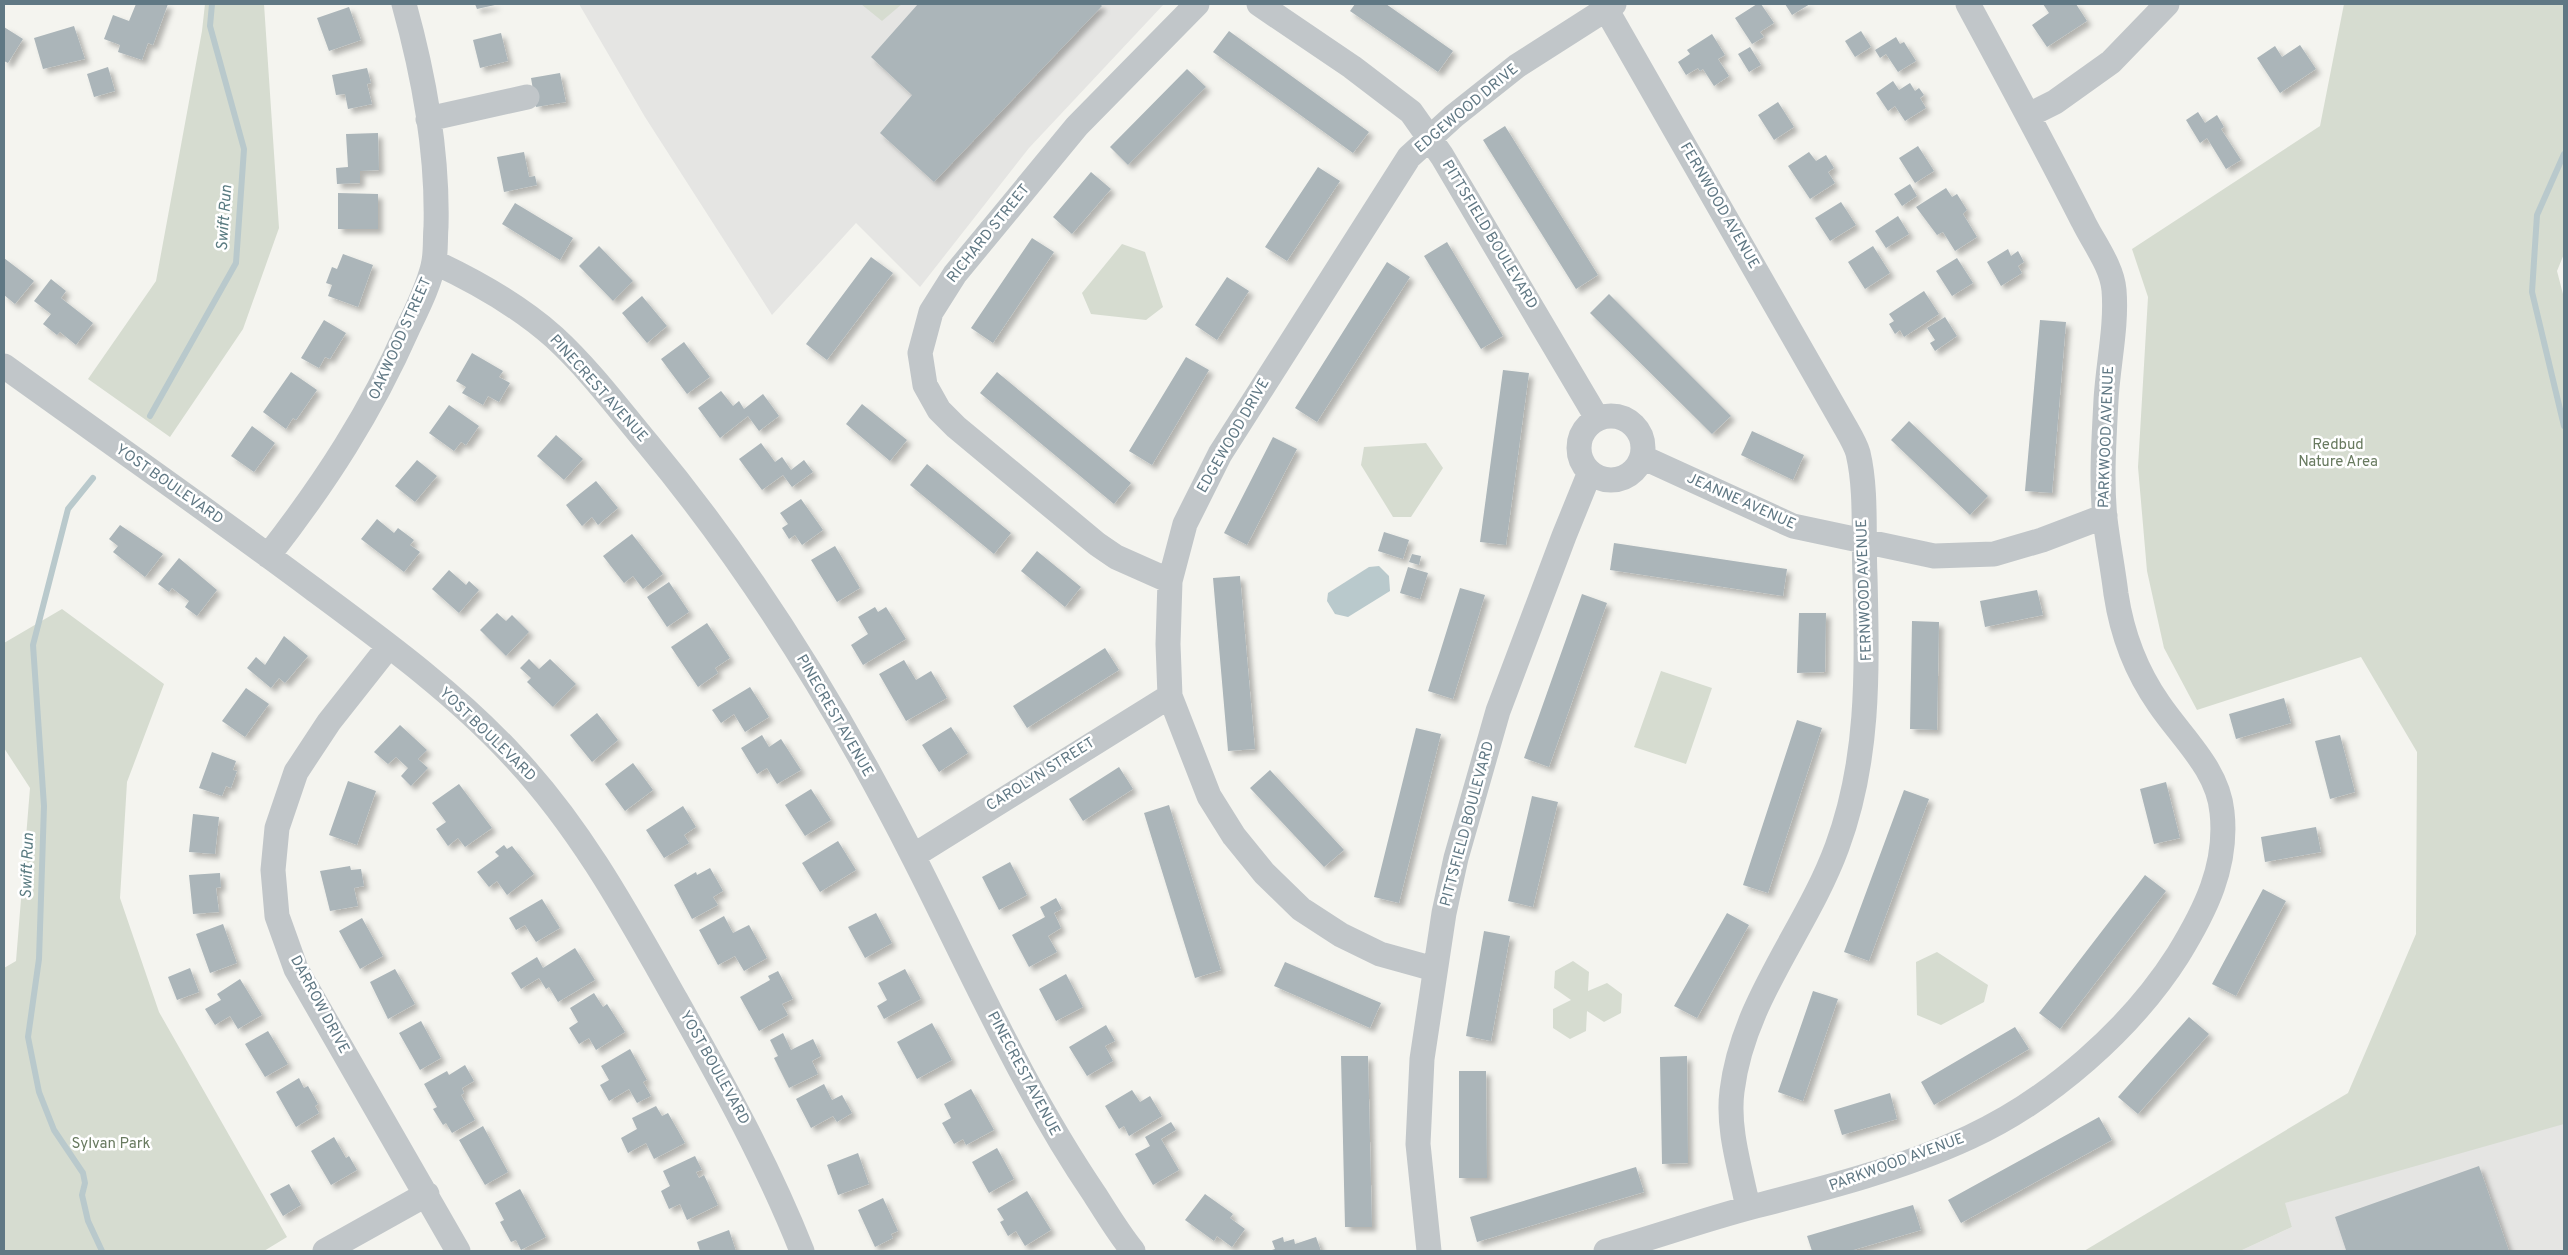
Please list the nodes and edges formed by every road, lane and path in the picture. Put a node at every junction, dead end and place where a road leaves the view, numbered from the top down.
1 (404, 4) edge
2 (1197, 4) edge
3 (1259, 4) edge
4 (1968, 4) edge
5 (2167, 4) edge
6 (1610, 6) edge
7 (527, 97) dead end
8 (2029, 115) junction
9 (428, 119) junction
10 (1431, 138) junction
11 (434, 262) junction
12 (4, 366) edge
13 (1597, 418) junction
14 (1642, 457) junction
15 (1590, 472) junction
16 (2105, 516) junction
17 (1863, 543) junction
18 (268, 556) junction
19 (1170, 581) junction
20 (389, 646) junction
21 (1170, 696) junction
22 (913, 856) junction
23 (1434, 969) junction
24 (427, 1194) junction
25 (1748, 1208) junction
26 (325, 1251) edge
27 (458, 1251) edge
28 (802, 1251) edge
29 (1133, 1251) edge
30 (1429, 1251) edge
31 (1606, 1251) edge

1 - 9 street, OAKWOOD STREET
2 - 19 street, RICHARD STREET
3 - 10 street, PITTSFIELD BOULEVARD
4 - 8 street, PARKWOOD AVENUE
5 - 8 street
6 - 10 street, EDGEWOOD DRIVE
6 - 17 street, FERNWOOD AVENUE
7 - 9 street
8 - 16 street, PARKWOOD AVENUE
9 - 11 street, OAKWOOD STREET
10 - 13 street, PITTSFIELD BOULEVARD
10 - 19 street, EDGEWOOD DRIVE
11 - 18 street, OAKWOOD STREET
11 - 22 street, PINECREST AVENUE
12 - 18 street, YOST BOULEVARD
13 - 14 street
13 - 15 street
14 - 15 street
14 - 17 street, JEANNE AVENUE
15 - 23 street, PITTSFIELD BOULEVARD
16 - 17 street, JEANNE AVENUE
16 - 25 street, PARKWOOD AVENUE
17 - 25 street, FERNWOOD AVENUE
18 - 20 street, YOST BOULEVARD
19 - 21 street, EDGEWOOD DRIVE
20 - 24 street, DARROW DRIVE
20 - 28 street, YOST BOULEVARD
21 - 22 street, CAROLYN STREET
21 - 23 street, EDGEWOOD DRIVE
22 - 29 street, PINECREST AVENUE
23 - 30 street, PITTSFIELD BOULEVARD
24 - 26 street
24 - 27 street, DARROW DRIVE
25 - 31 street, PARKWOOD AVENUE

